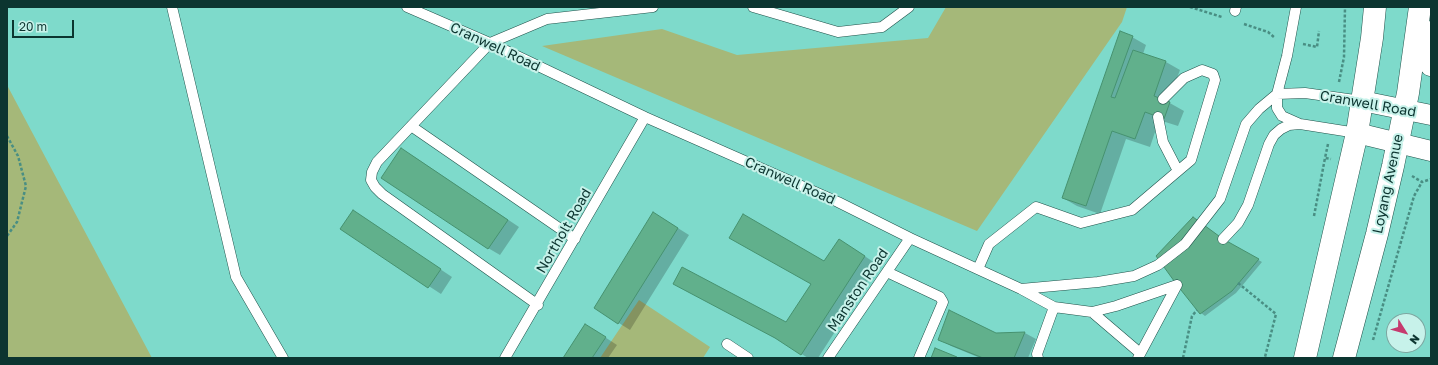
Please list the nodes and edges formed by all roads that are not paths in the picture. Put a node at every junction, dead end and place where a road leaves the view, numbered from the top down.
1 (172, 7) edge
2 (407, 7) edge
3 (653, 7) edge
4 (753, 7) edge
5 (909, 7) edge
6 (1296, 7) edge
7 (1375, 7) edge
8 (1420, 10) edge
9 (490, 43) junction
10 (1431, 65) edge
11 (1277, 94) junction
12 (1163, 99) dead end
13 (1362, 101) junction
14 (1405, 109) junction
15 (1431, 115) edge
16 (645, 117) junction
17 (1158, 117) dead end
18 (1300, 124) junction
19 (411, 126) junction
20 (1357, 133) junction
21 (1397, 143) junction
22 (1431, 151) edge
23 (1178, 171) junction
24 (910, 238) junction
25 (575, 239) junction
26 (1223, 239) dead end
27 (978, 269) junction
28 (887, 272) junction
29 (1021, 289) junction
30 (538, 305) junction
31 (1054, 307) junction
32 (1092, 312) junction
33 (727, 344) dead end
34 (1139, 356) edge
35 (283, 358) edge
36 (505, 358) edge
37 (748, 358) edge
38 (828, 358) edge
39 (919, 358) edge
40 (1038, 358) edge
41 (1305, 358) edge
42 (1344, 358) edge

1 - 35 lane
2 - 9 lane, Cranwell Road
3 - 9 lane
4 - 5 lane
6 - 11 lane
7 - 13 main road
8 - 10 main road
8 - 14 main road, Loyang Avenue
9 - 16 lane, Cranwell Road
9 - 19 lane
11 - 13 lane, Cranwell Road
11 - 18 lane
11 - 29 lane
12 - 23 lane
13 - 14 street, Cranwell Road
13 - 20 main road
14 - 15 street, Cranwell Road
14 - 21 main road, Loyang Avenue
16 - 24 lane, Cranwell Road
16 - 25 lane, Northolt Road
17 - 23 lane
18 - 20 lane
18 - 26 lane
19 - 25 lane
19 - 30 lane
20 - 21 street
20 - 41 main road
21 - 22 street
21 - 42 main road, Loyang Avenue
23 - 27 lane
24 - 27 lane, Cranwell Road
24 - 28 lane, Manston Road
25 - 30 lane, Northolt Road
27 - 29 lane, Cranwell Road
28 - 38 lane, Manston Road
28 - 39 lane
29 - 31 lane, Cranwell Road
30 - 36 lane, Northolt Road
31 - 32 lane, Cranwell Road
31 - 40 lane
32 - 34 lane
32 - 34 lane, Cranwell Road
33 - 37 lane

